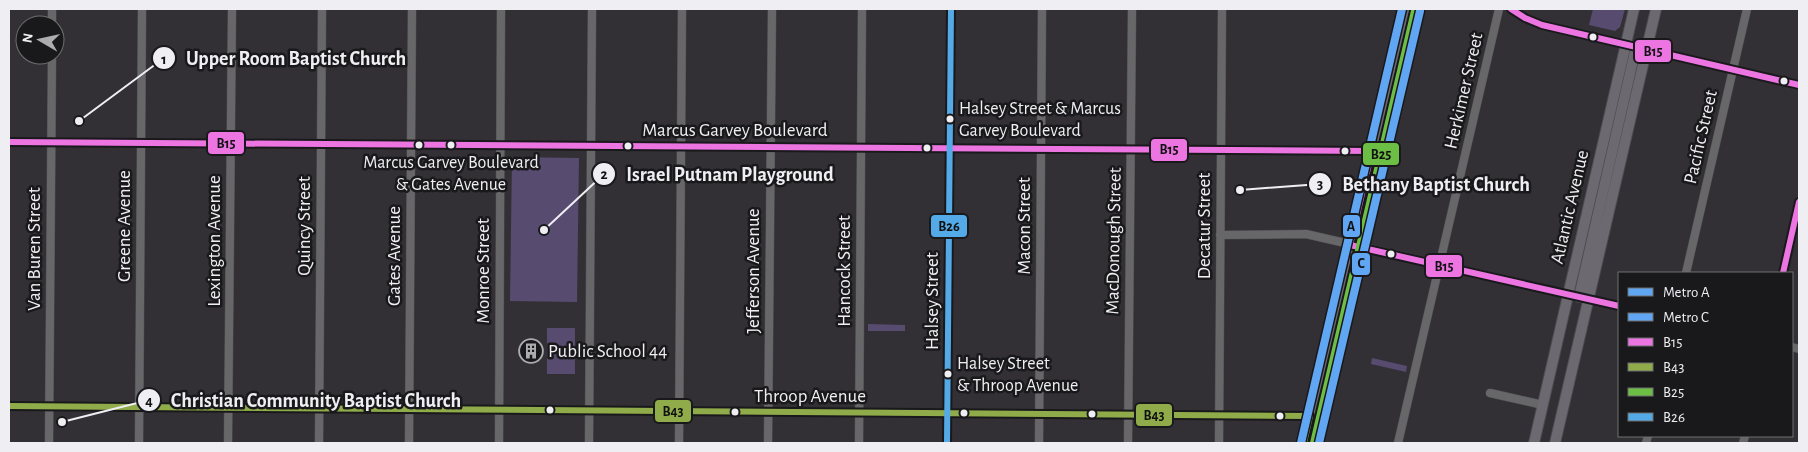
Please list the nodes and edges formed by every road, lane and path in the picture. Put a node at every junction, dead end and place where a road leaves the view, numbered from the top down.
1 (142, 9) edge
2 (232, 9) edge
3 (322, 9) edge
4 (412, 9) edge
5 (501, 9) edge
6 (592, 9) edge
7 (682, 9) edge
8 (772, 9) edge
9 (862, 9) edge
10 (951, 9) edge
11 (1042, 9) edge
12 (1132, 9) edge
13 (1222, 9) edge
14 (1405, 9) edge
15 (1499, 9) edge
16 (1511, 9) edge
17 (1634, 9) edge
18 (1656, 9) edge
19 (1748, 9) edge
20 (1636, 47) junction
21 (52, 65) edge
22 (1621, 65) junction
23 (1733, 70) junction
24 (1799, 86) edge
25 (1625, 96) junction
26 (1618, 127) junction
27 (9, 142) edge
28 (51, 142) junction
29 (141, 142) junction
30 (231, 143) junction
31 (321, 144) junction
32 (411, 144) junction
33 (500, 145) junction
34 (591, 145) junction
35 (681, 146) junction
36 (770, 146) junction
37 (861, 147) junction
38 (950, 148) junction
39 (1040, 148) junction
40 (1623, 148) junction
41 (1131, 149) junction
42 (1221, 150) junction
43 (1372, 151) junction
44 (1799, 202) edge
45 (1220, 235) junction
46 (1350, 245) junction
47 (1440, 266) junction
48 (1686, 272) edge
49 (1783, 272) edge
50 (1578, 297) junction
51 (1618, 306) edge
52 (1490, 393) dead end
53 (1543, 405) junction
54 (9, 406) edge
55 (49, 406) junction
56 (139, 407) junction
57 (229, 408) junction
58 (319, 408) junction
59 (409, 409) junction
60 (499, 410) junction
61 (589, 410) junction
62 (679, 411) junction
63 (769, 412) junction
64 (859, 412) junction
65 (948, 413) junction
66 (1039, 414) junction
67 (1128, 414) junction
68 (1219, 415) junction
69 (1310, 416) junction
70 (49, 443) edge
71 (139, 443) edge
72 (228, 443) edge
73 (319, 443) edge
74 (409, 443) edge
75 (499, 443) edge
76 (589, 443) edge
77 (679, 443) edge
78 (768, 443) edge
79 (859, 443) edge
80 (947, 443) edge
81 (1039, 443) edge
82 (1128, 443) edge
83 (1219, 443) edge
84 (1304, 443) edge
85 (1398, 443) edge
86 (1534, 443) edge
87 (1555, 443) edge

1 - 29 street, Greene Avenue
2 - 30 street, Lexington Avenue
3 - 31 street, Quincy Street
4 - 32 street, Gates Avenue
5 - 33 street, Monroe Street
6 - 34 street
7 - 35 street
8 - 36 street, Jefferson Avenue
9 - 37 street, Hancock Street
10 - 38 street, Halsey Street
11 - 39 street, Macon Street
12 - 41 street, MacDonough Street
13 - 42 street, Decatur Street
14 - 43 main road
15 - 47 street, Herkimer Street
16 - 20 street
17 - 20 main road, Atlantic Avenue
18 - 20 main road, Atlantic Avenue
19 - 23 street, Pacific Street
20 - 22 main road, Atlantic Avenue
20 - 23 street
20 - 25 main road
20 - 40 main road, Atlantic Avenue
21 - 28 street, Van Buren Street
22 - 25 main road
22 - 50 main road, Atlantic Avenue
23 - 24 street
23 - 48 street, Pacific Street
25 - 26 main road
26 - 40 main road
26 - 50 main road
27 - 28 street, Marcus Garvey Boulevard
28 - 29 street, Marcus Garvey Boulevard
28 - 55 street, Van Buren Street
29 - 30 street, Marcus Garvey Boulevard
29 - 56 street, Greene Avenue
30 - 31 street, Marcus Garvey Boulevard
30 - 57 street, Lexington Avenue
31 - 32 street, Marcus Garvey Boulevard
31 - 58 street, Quincy Street
32 - 33 street, Marcus Garvey Boulevard
32 - 59 street, Gates Avenue
33 - 34 street, Marcus Garvey Boulevard
33 - 60 street, Monroe Street
34 - 35 street, Marcus Garvey Boulevard
34 - 61 street
35 - 36 street, Marcus Garvey Boulevard
35 - 62 street
36 - 37 street, Marcus Garvey Boulevard
36 - 63 street, Jefferson Avenue
37 - 38 street, Marcus Garvey Boulevard
37 - 64 street, Hancock Street
38 - 39 street, Marcus Garvey Boulevard
38 - 65 street, Halsey Street
39 - 41 street, Marcus Garvey Boulevard
39 - 66 street, Macon Street
40 - 50 main road, Atlantic Avenue
41 - 42 street, Marcus Garvey Boulevard
41 - 67 street, MacDonough Street
42 - 43 street, Marcus Garvey Boulevard
42 - 45 street, Decatur Street
43 - 46 main road
44 - 49 street
45 - 46 street
45 - 68 street, Decatur Street
46 - 47 street
46 - 69 main road
47 - 50 street
47 - 85 street, Herkimer Street
50 - 51 street
50 - 53 main road, Atlantic Avenue
50 - 87 main road, Atlantic Avenue
52 - 53 street
53 - 86 main road, Atlantic Avenue
54 - 55 street, Throop Avenue
55 - 56 street, Throop Avenue
55 - 70 street, Van Buren Street
56 - 57 street, Throop Avenue
56 - 71 street, Greene Avenue
57 - 58 street, Throop Avenue
57 - 72 street, Lexington Avenue
58 - 59 street, Throop Avenue
58 - 73 street, Quincy Street
59 - 60 street, Throop Avenue
59 - 74 street, Gates Avenue
60 - 61 street, Throop Avenue
60 - 75 street, Monroe Street
61 - 62 street, Throop Avenue
61 - 76 street
62 - 63 street, Throop Avenue
62 - 77 street
63 - 64 street, Throop Avenue
63 - 78 street, Jefferson Avenue
64 - 65 street, Throop Avenue
64 - 79 street, Hancock Street
65 - 66 street, Throop Avenue
65 - 80 street, Halsey Street
66 - 67 street, Throop Avenue
66 - 81 street, Macon Street
67 - 68 street, Throop Avenue
67 - 82 street, MacDonough Street
68 - 69 street, Throop Avenue
68 - 83 street, Decatur Street
69 - 84 main road

